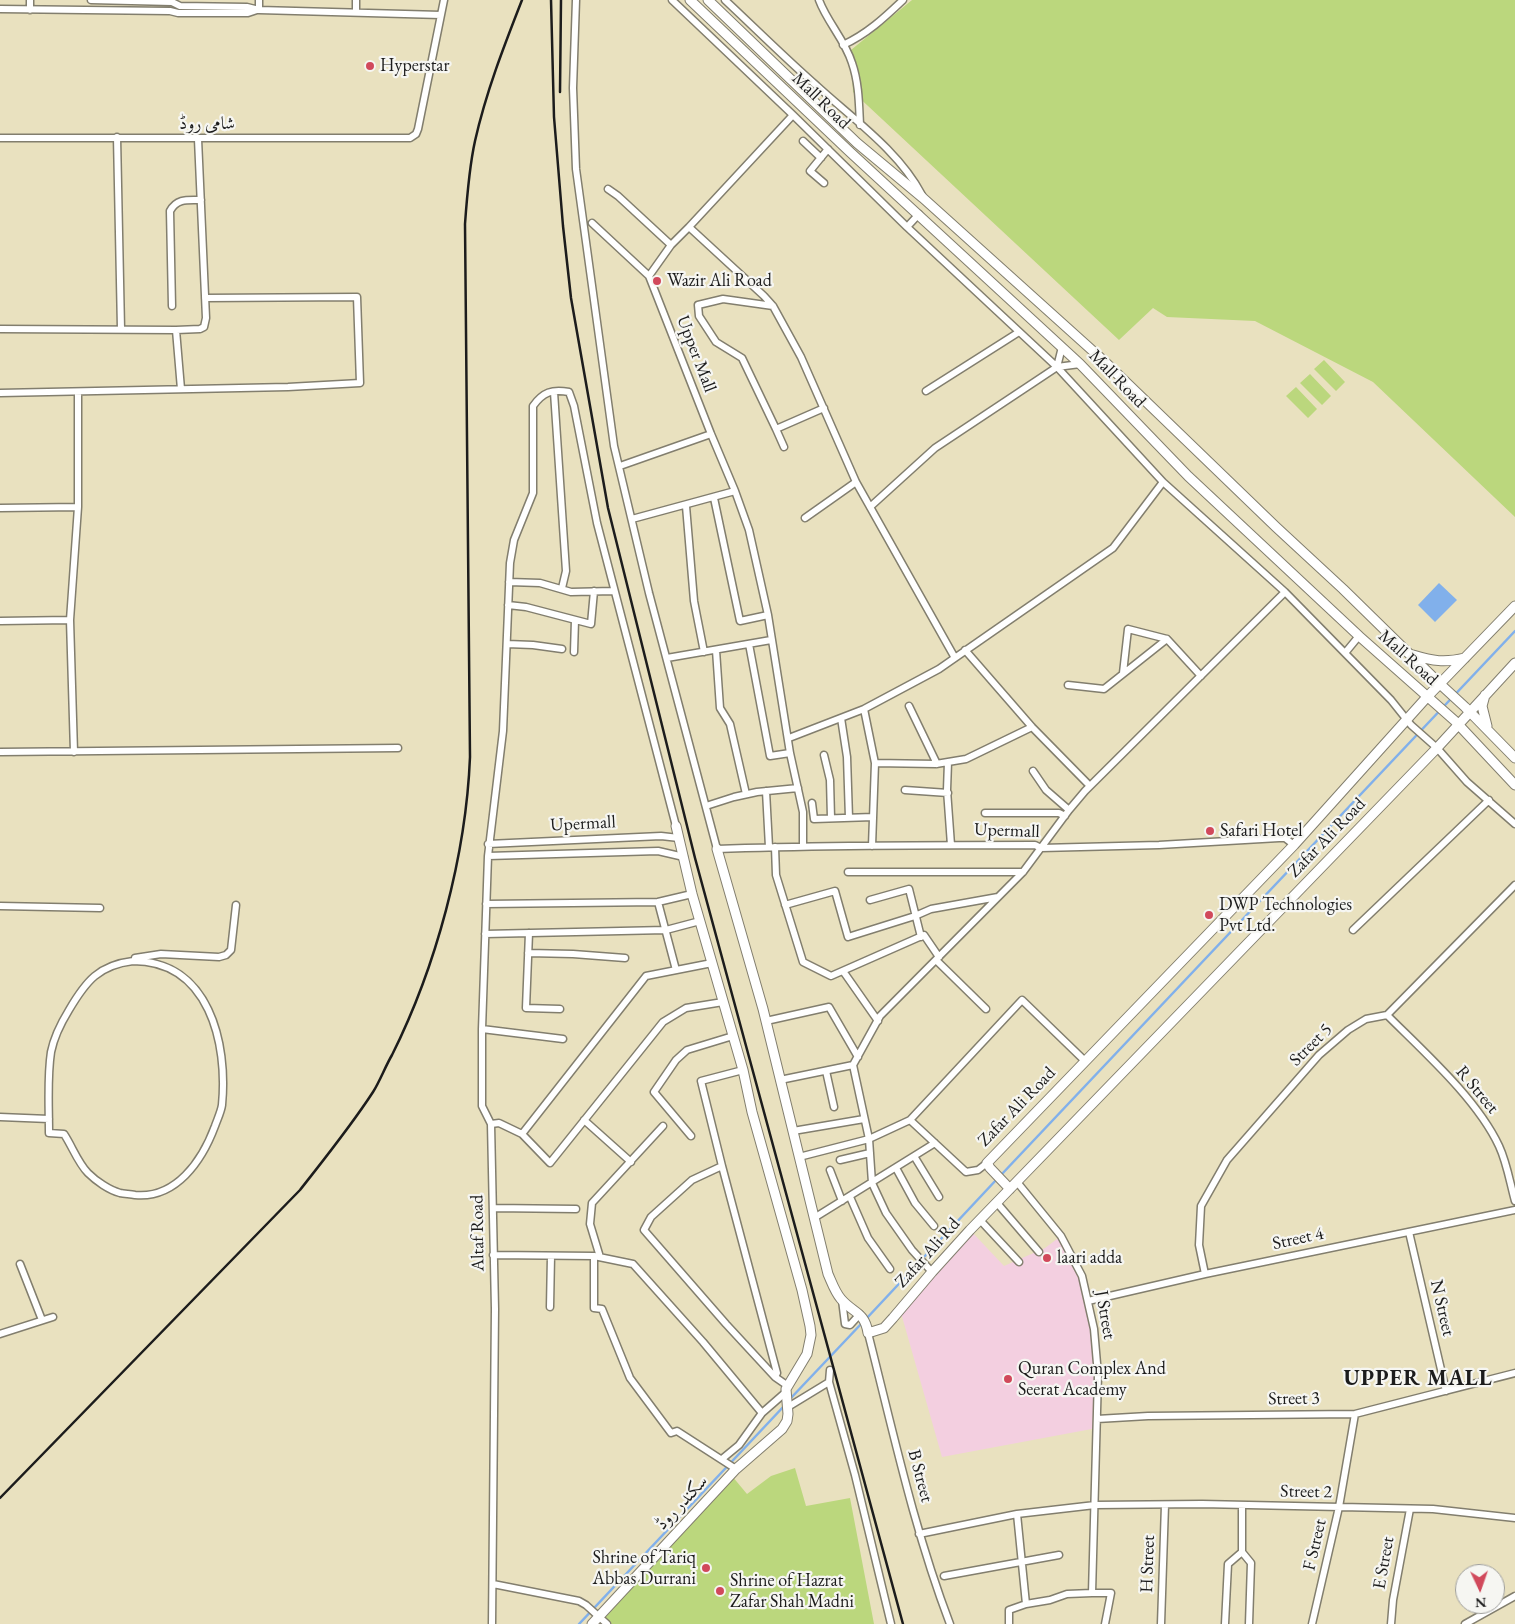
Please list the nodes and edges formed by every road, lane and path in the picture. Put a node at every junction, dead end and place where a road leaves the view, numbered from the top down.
1 (30, 0) edge
2 (90, 0) edge
3 (259, 0) edge
4 (356, 0) edge
5 (444, 0) edge
6 (576, 0) edge
7 (672, 0) edge
8 (690, 0) edge
9 (708, 0) edge
10 (725, 0) edge
11 (819, 0) edge
12 (903, 0) edge
13 (0, 9) edge
14 (30, 10) junction
15 (258, 10) junction
16 (356, 12) junction
17 (441, 15) junction
18 (843, 45) junction
19 (793, 115) junction
20 (860, 125) junction
21 (117, 137) junction
22 (0, 138) edge
23 (198, 139) junction
24 (803, 141) dead end
25 (828, 149) junction
26 (821, 158) junction
27 (824, 183) dead end
28 (608, 190) dead end
29 (923, 198) junction
30 (201, 200) junction
31 (919, 214) junction
32 (592, 223) dead end
33 (689, 227) junction
34 (907, 227) junction
35 (671, 244) junction
36 (649, 276) junction
37 (205, 298) junction
38 (172, 306) dead end
39 (773, 306) junction
40 (0, 328) edge
41 (121, 330) junction
42 (176, 330) junction
43 (1019, 332) junction
44 (1062, 347) junction
45 (1080, 364) junction
46 (1057, 367) junction
47 (181, 389) junction
48 (926, 391) dead end
49 (78, 392) junction
50 (554, 392) junction
51 (0, 393) edge
52 (824, 408) junction
53 (776, 429) junction
54 (711, 434) junction
55 (784, 447) dead end
56 (620, 466) junction
57 (856, 482) junction
58 (1163, 482) junction
59 (736, 492) junction
60 (714, 498) junction
61 (686, 506) junction
62 (78, 507) junction
63 (870, 507) junction
64 (0, 508) edge
65 (804, 518) dead end
66 (632, 519) junction
67 (509, 582) junction
68 (562, 588) junction
69 (613, 590) junction
70 (594, 591) junction
71 (1285, 592) junction
72 (508, 605) junction
73 (1515, 606) edge
74 (768, 615) junction
75 (70, 620) junction
76 (575, 620) junction
77 (0, 622) edge
78 (1359, 636) junction
79 (1167, 639) junction
80 (771, 640) junction
81 (507, 644) junction
82 (749, 644) junction
83 (562, 648) dead end
84 (716, 650) junction
85 (965, 650) junction
86 (574, 652) dead end
87 (704, 652) junction
88 (1345, 653) junction
89 (1410, 655) junction
90 (666, 658) junction
91 (955, 658) junction
92 (1465, 658) junction
93 (1515, 663) edge
94 (1123, 673) junction
95 (1201, 676) junction
96 (1068, 685) dead end
97 (1443, 687) junction
98 (1485, 695) junction
99 (1427, 697) junction
100 (909, 706) dead end
101 (864, 708) junction
102 (1467, 709) junction
103 (841, 718) junction
104 (1409, 722) junction
105 (1456, 722) junction
106 (1032, 727) junction
107 (1488, 730) junction
108 (789, 738) junction
109 (1434, 746) junction
110 (398, 748) dead end
111 (0, 752) edge
112 (74, 752) junction
113 (790, 753) junction
114 (824, 755) dead end
115 (1515, 758) edge
116 (948, 762) junction
117 (875, 763) junction
118 (937, 764) junction
119 (1033, 771) dead end
120 (1515, 785) edge
121 (1090, 786) junction
122 (798, 788) junction
123 (905, 790) dead end
124 (766, 791) junction
125 (948, 793) junction
126 (746, 794) junction
127 (1488, 800) junction
128 (812, 803) dead end
129 (706, 806) junction
130 (985, 813) dead end
131 (1067, 813) junction
132 (873, 817) junction
133 (831, 818) junction
134 (849, 818) junction
135 (1515, 824) edge
136 (676, 826) joint
137 (679, 838) junction
138 (488, 844) junction
139 (951, 845) junction
140 (1294, 845) junction
141 (803, 846) junction
142 (872, 846) junction
143 (772, 847) junction
144 (1041, 848) junction
145 (717, 849) junction
146 (488, 856) junction
147 (684, 857) junction
148 (848, 872) dead end
149 (1023, 872) junction
150 (1515, 885) edge
151 (692, 894) junction
152 (998, 897) junction
153 (870, 900) dead end
154 (658, 902) junction
155 (486, 904) junction
156 (236, 905) dead end
157 (785, 905) junction
158 (0, 906) edge
159 (100, 908) dead end
160 (916, 916) junction
161 (700, 920) junction
162 (666, 930) junction
163 (1353, 930) dead end
164 (529, 933) junction
165 (485, 934) junction
166 (921, 937) junction
167 (528, 953) junction
168 (625, 958) dead end
169 (937, 958) junction
170 (126, 962) junction
171 (712, 963) junction
172 (676, 970) junction
173 (843, 971) junction
174 (723, 1002) junction
175 (560, 1009) dead end
176 (986, 1010) dead end
177 (1387, 1014) junction
178 (766, 1021) junction
179 (878, 1021) junction
180 (482, 1028) junction
181 (733, 1036) junction
182 (563, 1039) dead end
183 (858, 1057) junction
184 (1084, 1061) junction
185 (853, 1065) junction
186 (743, 1070) junction
187 (826, 1070) junction
188 (780, 1080) junction
189 (834, 1106) dead end
190 (0, 1117) edge
191 (49, 1119) junction
192 (864, 1119) junction
193 (584, 1120) junction
194 (910, 1120) junction
195 (491, 1124) junction
196 (663, 1126) dead end
197 (793, 1132) junction
198 (522, 1134) junction
199 (691, 1136) dead end
200 (869, 1139) junction
201 (935, 1143) junction
202 (870, 1153) junction
203 (914, 1156) junction
204 (799, 1157) junction
205 (840, 1160) dead end
206 (631, 1162) junction
207 (988, 1165) junction
208 (722, 1166) junction
209 (896, 1168) junction
210 (830, 1170) dead end
211 (1018, 1182) junction
212 (872, 1183) junction
213 (1010, 1189) junction
214 (850, 1197) junction
215 (939, 1197) dead end
216 (842, 1201) junction
217 (1515, 1201) edge
218 (997, 1203) junction
219 (493, 1208) junction
220 (576, 1209) dead end
221 (1515, 1210) edge
222 (814, 1218) junction
223 (980, 1220) junction
224 (934, 1226) dead end
225 (1409, 1232) junction
226 (1040, 1252) dead end
227 (493, 1255) junction
228 (552, 1256) junction
229 (597, 1256) junction
230 (1019, 1262) dead end
231 (20, 1264) dead end
232 (890, 1269) dead end
233 (932, 1272) junction
234 (1205, 1274) junction
235 (842, 1300) junction
236 (1088, 1301) junction
237 (550, 1307) dead end
238 (861, 1315) junction
239 (53, 1317) dead end
240 (42, 1320) junction
241 (867, 1328) junction
242 (0, 1334) edge
243 (830, 1370) dead end
244 (1515, 1373) edge
245 (775, 1377) junction
246 (828, 1382) junction
247 (1446, 1391) junction
248 (787, 1397) junction
249 (762, 1413) junction
250 (1355, 1414) junction
251 (1097, 1419) junction
252 (723, 1460) junction
253 (734, 1467) junction
254 (1095, 1505) junction
255 (1165, 1505) junction
256 (1242, 1505) junction
257 (1339, 1507) junction
258 (1410, 1508) junction
259 (1017, 1514) junction
260 (1515, 1518) edge
261 (919, 1534) junction
262 (1242, 1552) junction
263 (1059, 1554) dead end
264 (1022, 1562) junction
265 (944, 1576) dead end
266 (493, 1584) junction
267 (1092, 1593) junction
268 (1515, 1596) edge
269 (1026, 1604) junction
270 (599, 1616) junction
271 (492, 1624) edge
272 (592, 1624) edge
273 (607, 1624) edge
274 (891, 1624) edge
275 (950, 1624) edge
276 (1009, 1624) edge
277 (1105, 1624) edge
278 (1161, 1624) edge
279 (1225, 1624) edge
280 (1249, 1624) edge
281 (1312, 1624) edge
282 (1391, 1624) edge
283 (1465, 1624) edge

1 - 14 street
2 - 15 street
3 - 15 street
4 - 16 street
5 - 17 street
6 - 56 street
7 - 19 street
8 - 31 street, Mall Road
9 - 29 street, Mall Road
10 - 20 street
11 - 18 street
12 - 18 street
13 - 14 street
14 - 15 street
15 - 16 street
16 - 17 street
17 - 23 street, شامی روڈ
18 - 20 street
19 - 25 street
19 - 33 street
20 - 29 street
21 - 22 street, شامی روڈ
21 - 23 street, شامی روڈ
21 - 41 street
23 - 30 street
24 - 26 street
25 - 26 street
25 - 34 street
26 - 27 street
28 - 35 street
29 - 89 street, Mall Road
30 - 37 street
30 - 38 street
31 - 34 street
31 - 44 street, Mall Road
32 - 36 street
33 - 35 street
33 - 39 street
34 - 43 street
35 - 36 street
36 - 54 street, Upper Mall
37 - 42 street
37 - 47 street
39 - 52 street
39 - 53 street
40 - 41 street
41 - 42 street
42 - 47 street
43 - 46 street
43 - 48 street
44 - 45 street, Mall Road
44 - 46 street
45 - 46 street
45 - 78 street, Mall Road
46 - 58 street
46 - 63 street
47 - 49 street
49 - 51 street
49 - 62 street
50 - 67 street, Altaf Road
50 - 68 street
50 - 69 street
52 - 53 street
52 - 57 street
53 - 55 street
54 - 56 street
54 - 59 street, Upper Mall
56 - 66 street
57 - 63 street
57 - 65 street
58 - 71 street
58 - 85 street
59 - 60 street
59 - 74 street, Upper Mall
60 - 61 street
60 - 74 street
61 - 66 street
61 - 87 street
62 - 64 street
62 - 75 street
63 - 91 street
66 - 90 street
67 - 68 street
67 - 72 street, Altaf Road
68 - 70 street
69 - 70 street
69 - 136 street
70 - 76 street
71 - 88 street
71 - 95 street
72 - 76 street
72 - 81 street, Altaf Road
73 - 92 street, Zafar Ali Road
74 - 80 street, Upper Mall
75 - 77 street
75 - 112 street
76 - 86 street
78 - 88 street
78 - 99 street, Mall Road
79 - 94 street
79 - 94 street
79 - 95 street
80 - 82 street
80 - 108 street, Upper Mall
81 - 83 street
81 - 138 street, Altaf Road
82 - 84 street
82 - 113 street
84 - 87 street
84 - 126 street
85 - 91 street
85 - 106 street
87 - 90 street
88 - 104 street
89 - 92 street
89 - 97 street, Mall Road
90 - 129 street
91 - 101 street
92 - 97 street, Zafar Ali Road
93 - 98 street, Zafar Ali Road
94 - 96 street
95 - 121 street
97 - 99 street, Zafar Ali Road
97 - 102 street, Mall Road
98 - 102 street, Zafar Ali Road
98 - 107 street
99 - 104 street, Zafar Ali Road
99 - 105 street, Mall Road
100 - 118 street
101 - 103 street
101 - 117 street
102 - 105 street, Zafar Ali Road
102 - 107 street, Mall Road
103 - 108 street
103 - 134 street
104 - 109 street
104 - 140 street, Zafar Ali Road
105 - 109 street, Zafar Ali Road
105 - 120 street, Mall Road
106 - 116 street
106 - 121 street
107 - 115 street, Mall Road
108 - 113 street, Upper Mall
109 - 127 street
109 - 211 street, Zafar Ali Road
110 - 112 street
111 - 112 street
113 - 122 street, Upper Mall
114 - 133 street
116 - 118 street
116 - 125 street
117 - 118 street
117 - 132 street
119 - 131 street
121 - 131 street
122 - 124 street
122 - 141 street, Upper Mall
123 - 125 street
124 - 126 street
124 - 143 street
125 - 139 street
126 - 129 street
127 - 135 street
127 - 163 street
128 - 133 street
129 - 145 street
130 - 131 street
131 - 144 street
132 - 134 street
132 - 142 street
133 - 134 street
136 - 137 street, سکندر روڈ
137 - 138 street, Upermall
137 - 147 street, سکندر روڈ
138 - 146 street, Altaf Road
139 - 142 street, Upermall
139 - 144 street, Upermall
140 - 144 street, Upermall
140 - 184 street, Zafar Ali Road
141 - 142 street, Upermall
141 - 143 street, Upermall
143 - 145 street, Upermall
143 - 157 street
144 - 149 street
145 - 178 street
146 - 147 street
146 - 155 street, Altaf Road
147 - 151 street, سکندر روڈ
148 - 149 street
149 - 152 street
150 - 177 street, Street 5
151 - 154 street
151 - 161 street, سکندر روڈ
152 - 160 street
152 - 169 street
153 - 160 street
154 - 155 street
154 - 162 street
155 - 165 street, Altaf Road
156 - 170 street
157 - 160 street
157 - 173 street
158 - 159 street
160 - 166 street
161 - 162 street
161 - 171 street, سکندر روڈ
162 - 164 street
162 - 172 street
164 - 165 street
164 - 167 street
165 - 180 street, Altaf Road
166 - 169 street
166 - 173 street
167 - 168 street
167 - 175 street
169 - 176 street
169 - 179 street
170 - 191 street
170 - 191 street
171 - 172 street
171 - 174 street, سکندر روڈ
172 - 198 street
173 - 179 street
174 - 181 street, سکندر روڈ
174 - 193 street
177 - 217 street, R Street
177 - 234 street, Street 5
178 - 183 street
178 - 188 street
179 - 183 street
180 - 182 street
180 - 195 street, Altaf Road
181 - 186 street, سکندر روڈ
181 - 199 street
183 - 185 street
184 - 194 street
184 - 207 street, Zafar Ali Road
185 - 187 street
185 - 192 street
186 - 208 street
186 - 248 street, سکندر روڈ
187 - 188 street
187 - 189 street
188 - 197 street
190 - 191 street
192 - 197 street
192 - 200 street
193 - 198 street
193 - 206 street
194 - 200 street
194 - 201 street
195 - 198 street
195 - 219 street, Altaf Road
196 - 206 street
197 - 204 street
200 - 202 street
200 - 204 street
201 - 203 street
201 - 207 street
202 - 205 street
202 - 212 street
203 - 209 street
203 - 215 street
204 - 222 street
206 - 229 street
207 - 213 street, Zafar Ali Road
208 - 245 street
208 - 245 street
209 - 212 street
209 - 224 street
210 - 216 street
211 - 213 street, Zafar Ali Road
211 - 236 street, J Street
212 - 214 street
212 - 233 street
213 - 218 street, Zafar Ali Rd
214 - 216 street
214 - 232 street
216 - 222 street
218 - 223 street, Zafar Ali Rd
218 - 226 street
219 - 220 street
219 - 227 street, Altaf Road
221 - 225 street, Street 4
222 - 235 street
223 - 230 street
223 - 233 street, Zafar Ali Rd
225 - 234 street, Street 4
225 - 247 street, N Street
227 - 228 street
227 - 266 street, Altaf Road
228 - 229 street
228 - 237 street
229 - 249 street
229 - 252 street
231 - 240 street
233 - 241 street, Zafar Ali Rd
234 - 236 street, Street 4
235 - 238 street
235 - 238 street
236 - 251 street, J Street
238 - 241 street
239 - 240 street
240 - 242 street
241 - 261 street, B Street
243 - 246 street
244 - 247 street, Street 3
245 - 248 street
246 - 248 street
246 - 274 street
247 - 250 street, Street 3
248 - 249 street
248 - 253 street, سکندر روڈ
249 - 252 street
250 - 251 street, Street 3
250 - 257 street, F Street
251 - 254 street, J Street
252 - 253 street
253 - 270 street, سکندر روڈ
254 - 255 street, Street 2
254 - 259 street, Street 2
254 - 267 street, J Street
255 - 256 street, Street 2
255 - 278 street, H Street
256 - 257 street, Street 2
256 - 262 street
257 - 258 street, Street 2
257 - 281 street, F Street
258 - 260 street, Street 2
258 - 282 street, E Street
259 - 261 street, Street 2
259 - 264 street
261 - 275 street, B Street
262 - 279 street
262 - 280 street
263 - 264 street
264 - 265 street
264 - 269 street
266 - 270 street
266 - 271 street, Altaf Road
267 - 269 street
267 - 277 street
268 - 283 street
269 - 276 street
270 - 272 street, سکندر روڈ
270 - 273 street

